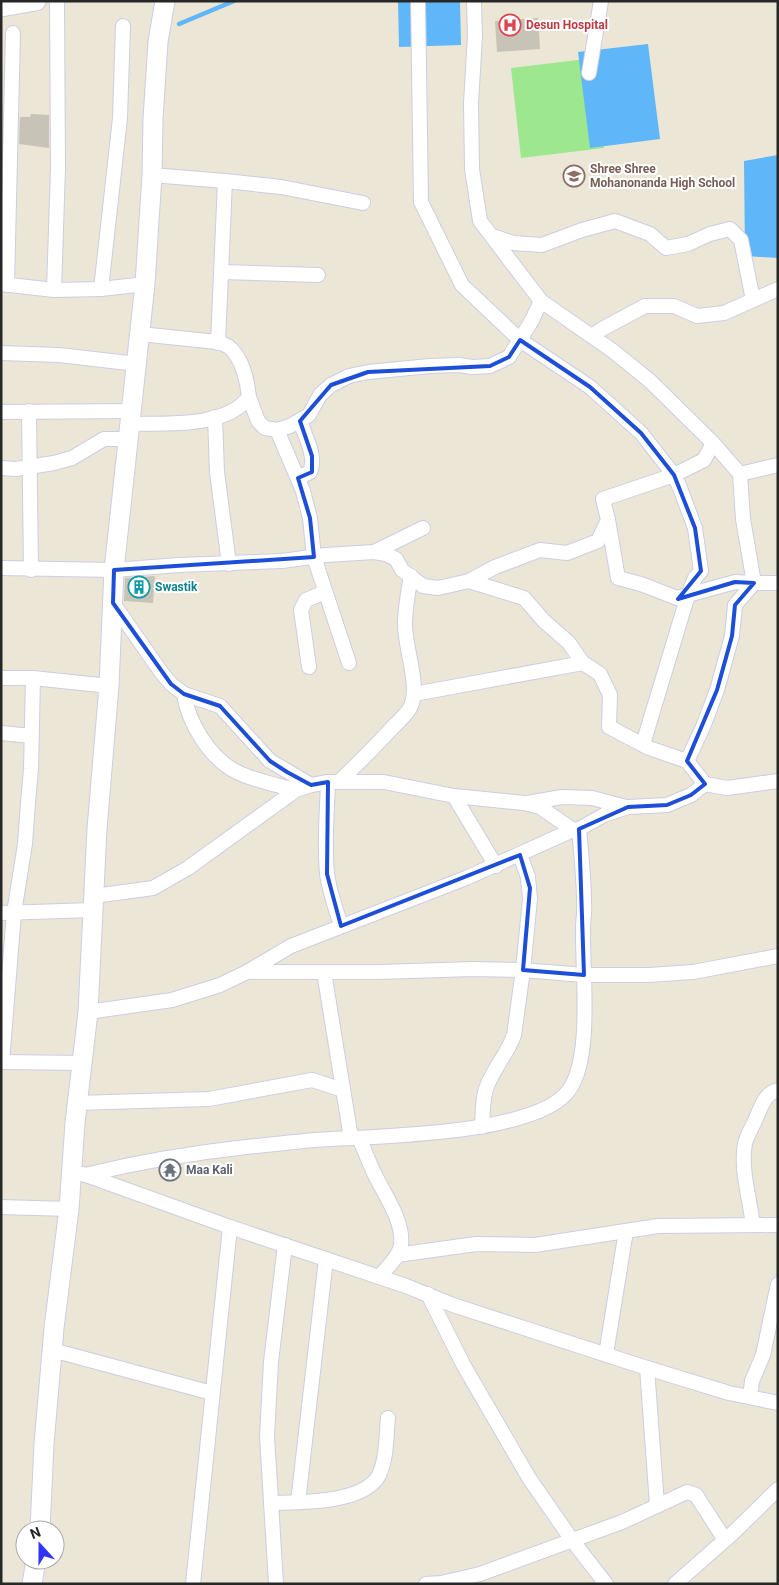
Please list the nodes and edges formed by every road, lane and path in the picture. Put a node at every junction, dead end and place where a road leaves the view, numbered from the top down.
1 (36, 1) edge
2 (57, 1) edge
3 (156, 1) edge
4 (165, 1) edge
5 (418, 1) edge
6 (474, 1) edge
7 (601, 1) edge
8 (1, 7) edge
9 (123, 26) dead end
10 (13, 33) dead end
11 (158, 42) junction
12 (589, 73) dead end
13 (152, 175) junction
14 (225, 181) junction
15 (363, 203) dead end
16 (492, 236) junction
17 (221, 272) junction
18 (318, 275) dead end
19 (145, 284) junction
20 (4, 285) edge
21 (101, 289) junction
22 (778, 289) edge
23 (54, 290) junction
24 (754, 300) junction
25 (541, 301) junction
26 (140, 334) junction
27 (592, 336) junction
28 (520, 340) junction
29 (218, 342) junction
30 (1, 353) edge
31 (137, 364) junction
32 (249, 397) junction
33 (29, 411) junction
34 (1, 412) edge
35 (215, 417) junction
36 (300, 421) junction
37 (130, 425) junction
38 (277, 430) junction
39 (713, 443) junction
40 (778, 465) edge
41 (30, 467) junction
42 (1, 468) edge
43 (740, 474) junction
44 (674, 475) junction
45 (298, 478) junction
46 (608, 520) junction
47 (423, 528) dead end
48 (374, 552) junction
49 (314, 557) junction
50 (229, 564) junction
51 (1, 568) edge
52 (31, 570) junction
53 (114, 570) junction
54 (411, 576) junction
55 (468, 580) junction
56 (754, 583) junction
57 (778, 583) edge
58 (325, 592) junction
59 (688, 595) junction
60 (113, 603) junction
61 (348, 663) dead end
62 (583, 663) junction
63 (309, 667) dead end
64 (1, 678) edge
65 (33, 678) junction
66 (109, 686) junction
67 (184, 694) junction
68 (414, 694) junction
69 (1, 733) edge
70 (32, 736) junction
71 (643, 744) junction
72 (687, 761) junction
73 (778, 781) edge
74 (334, 782) junction
75 (705, 784) junction
76 (311, 785) junction
77 (296, 790) junction
78 (454, 796) junction
79 (524, 803) junction
80 (628, 807) junction
81 (576, 829) junction
82 (520, 855) junction
83 (496, 866) junction
84 (94, 903) junction
85 (8, 913) edge
86 (341, 926) junction
87 (778, 956) edge
88 (524, 970) junction
89 (247, 972) junction
90 (324, 972) junction
91 (584, 975) junction
92 (88, 1012) junction
93 (2, 1062) edge
94 (82, 1063) junction
95 (343, 1090) junction
96 (778, 1090) edge
97 (77, 1103) junction
98 (482, 1127) junction
99 (355, 1138) junction
100 (78, 1172) junction
101 (1, 1207) edge
102 (69, 1209) junction
103 (753, 1225) junction
104 (778, 1225) edge
105 (230, 1227) junction
106 (626, 1231) junction
107 (286, 1245) junction
108 (397, 1255) junction
109 (326, 1259) junction
110 (379, 1277) junction
111 (778, 1284) edge
112 (428, 1294) junction
113 (52, 1350) junction
114 (606, 1354) junction
115 (647, 1368) junction
116 (212, 1393) junction
117 (750, 1397) junction
118 (778, 1403) edge
119 (388, 1418) dead end
120 (778, 1489) edge
121 (298, 1502) junction
122 (271, 1503) junction
123 (657, 1505) junction
124 (40, 1520) edge
125 (572, 1540) junction
126 (725, 1540) junction
127 (34, 1570) edge
128 (32, 1584) edge
129 (193, 1584) edge
130 (276, 1584) edge
131 (426, 1584) edge
132 (606, 1584) edge
133 (675, 1584) edge

1 - 8 main road
2 - 23 street
3 - 11 main road
4 - 11 main road
5 - 28 street
6 - 16 street
7 - 12 street
9 - 21 street
10 - 20 street
11 - 13 main road
13 - 14 street
13 - 19 main road
14 - 15 street
14 - 17 street
16 - 24 street
16 - 25 street
17 - 18 street
17 - 29 street
19 - 21 street
19 - 26 main road
20 - 23 street
21 - 23 street
22 - 24 street
24 - 27 street
25 - 27 street
25 - 28 street
26 - 29 street
26 - 31 main road
27 - 39 street
28 - 36 street
28 - 44 street
29 - 32 street
30 - 31 street
31 - 37 main road
32 - 35 street
32 - 38 street
33 - 34 street
33 - 37 street
33 - 41 street
35 - 37 street
35 - 50 street
36 - 38 street
36 - 45 street
37 - 41 street
37 - 53 main road
38 - 45 street
39 - 43 street
39 - 44 street
40 - 43 street
41 - 42 street
41 - 52 street
43 - 56 street
44 - 46 street
44 - 59 street
45 - 49 street
46 - 55 street
46 - 59 street
47 - 48 street
48 - 49 street
48 - 54 street
49 - 50 street
49 - 58 street
50 - 53 street
51 - 52 street
52 - 53 street
53 - 60 main road
54 - 55 street
54 - 68 street
55 - 62 street
56 - 57 street
56 - 59 street
56 - 72 street
58 - 61 street
58 - 63 street
59 - 71 street
60 - 66 main road
60 - 67 street
62 - 68 street
62 - 71 street
64 - 65 street
65 - 66 street
65 - 70 street
66 - 84 main road
67 - 76 street
67 - 77 street
68 - 74 street
69 - 70 street
70 - 85 street
71 - 72 street
72 - 75 street
73 - 75 street
74 - 76 street
74 - 78 street
74 - 86 street
75 - 80 street
76 - 77 street
77 - 84 street
78 - 79 street
78 - 83 street
79 - 80 street
79 - 81 street
80 - 81 street
81 - 82 street
81 - 91 street
82 - 83 street
82 - 88 street
83 - 86 street
84 - 85 street
84 - 92 main road
85 - 93 street
86 - 89 street
87 - 91 street
88 - 90 street
88 - 91 street
88 - 98 street
89 - 90 street
89 - 92 street
90 - 95 street
91 - 98 street
92 - 94 main road
93 - 94 street
94 - 97 main road
95 - 97 street
95 - 99 street
96 - 103 street
97 - 100 main road
98 - 99 street
99 - 100 street
99 - 108 street
100 - 102 main road
100 - 105 street
101 - 102 street
102 - 113 main road
103 - 104 street
103 - 106 street
105 - 107 street
105 - 116 street
106 - 108 street
106 - 114 street
107 - 109 street
107 - 122 street
108 - 110 street
109 - 110 street
109 - 121 street
110 - 112 street
111 - 117 street
112 - 114 street
112 - 125 street
113 - 116 street
113 - 124 main road
114 - 115 street
115 - 117 street
115 - 123 street
116 - 129 street
117 - 118 street
119 - 121 street
120 - 126 street
121 - 122 street
122 - 130 street
123 - 125 street
123 - 126 street
125 - 131 street
125 - 132 street
126 - 133 street
127 - 128 main road

